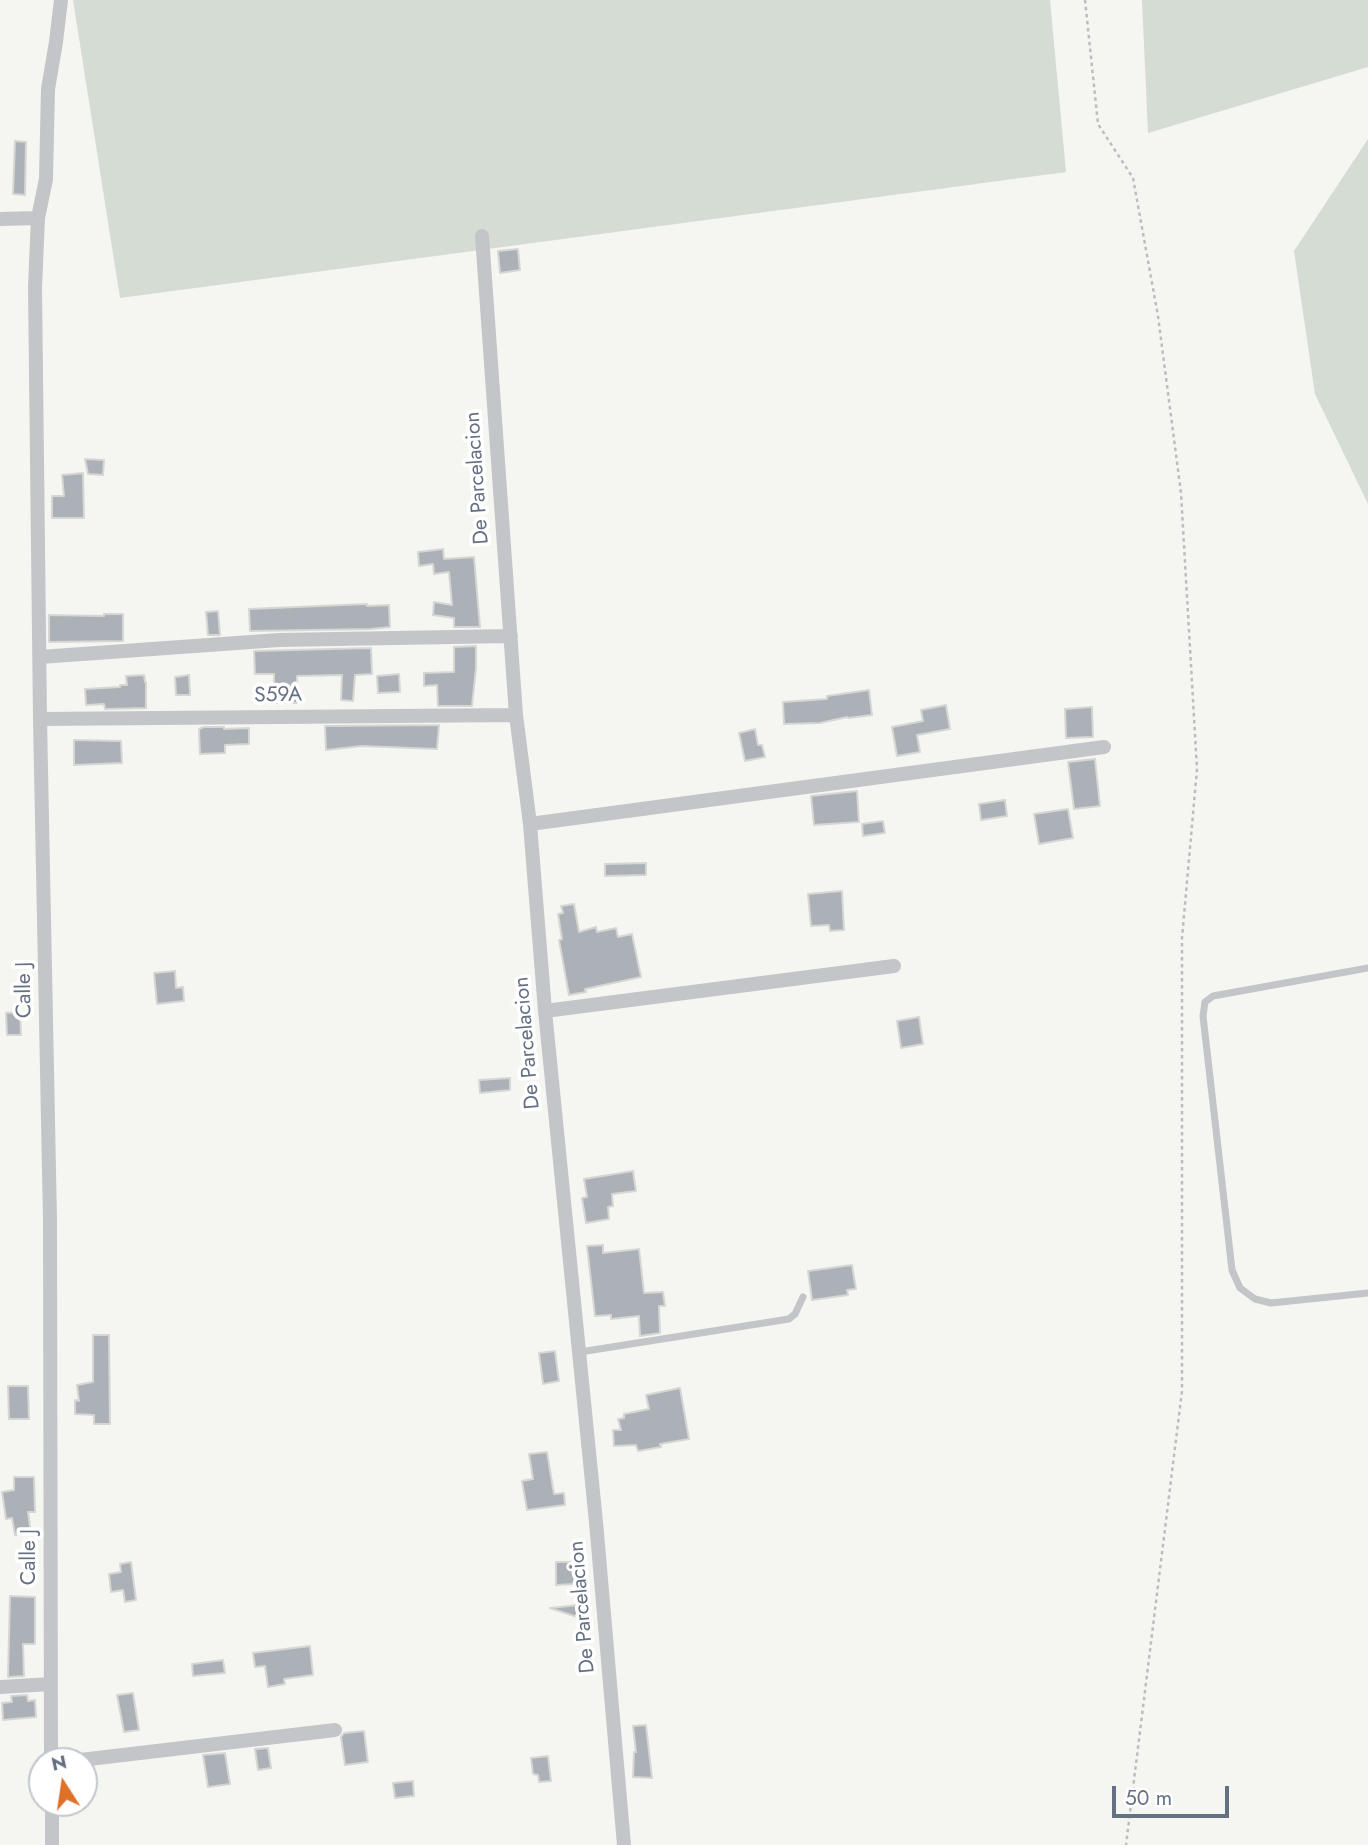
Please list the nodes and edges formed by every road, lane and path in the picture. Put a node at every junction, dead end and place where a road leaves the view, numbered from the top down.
1 (61, 0) edge
2 (1085, 0) edge
3 (38, 218) junction
4 (0, 219) edge
5 (482, 236) dead end
6 (510, 636) junction
7 (40, 657) junction
8 (516, 715) junction
9 (40, 719) junction
10 (1104, 747) dead end
11 (530, 824) junction
12 (894, 967) dead end
13 (1368, 968) edge
14 (545, 1011) junction
15 (1368, 1293) edge
16 (803, 1297) dead end
17 (580, 1352) junction
18 (51, 1684) junction
19 (0, 1687) edge
20 (335, 1730) dead end
21 (51, 1747) edge
22 (98, 1758) edge
23 (52, 1817) edge
24 (52, 1845) edge
25 (624, 1845) edge
26 (1126, 1845) edge

1 - 3 street, Calle J
2 - 26 path
3 - 4 street
3 - 7 street, Calle J
5 - 6 street, De Parcelacion
6 - 7 street
6 - 8 street, De Parcelacion
7 - 9 street, Calle J
8 - 9 street, S59A
8 - 11 street, De Parcelacion
9 - 18 street, Calle J
10 - 11 street
11 - 14 street, De Parcelacion
12 - 14 street
13 - 15 lane
14 - 17 street, De Parcelacion
16 - 17 lane
17 - 25 street, De Parcelacion
18 - 19 street
18 - 21 street, Calle J
20 - 22 street
23 - 24 street

